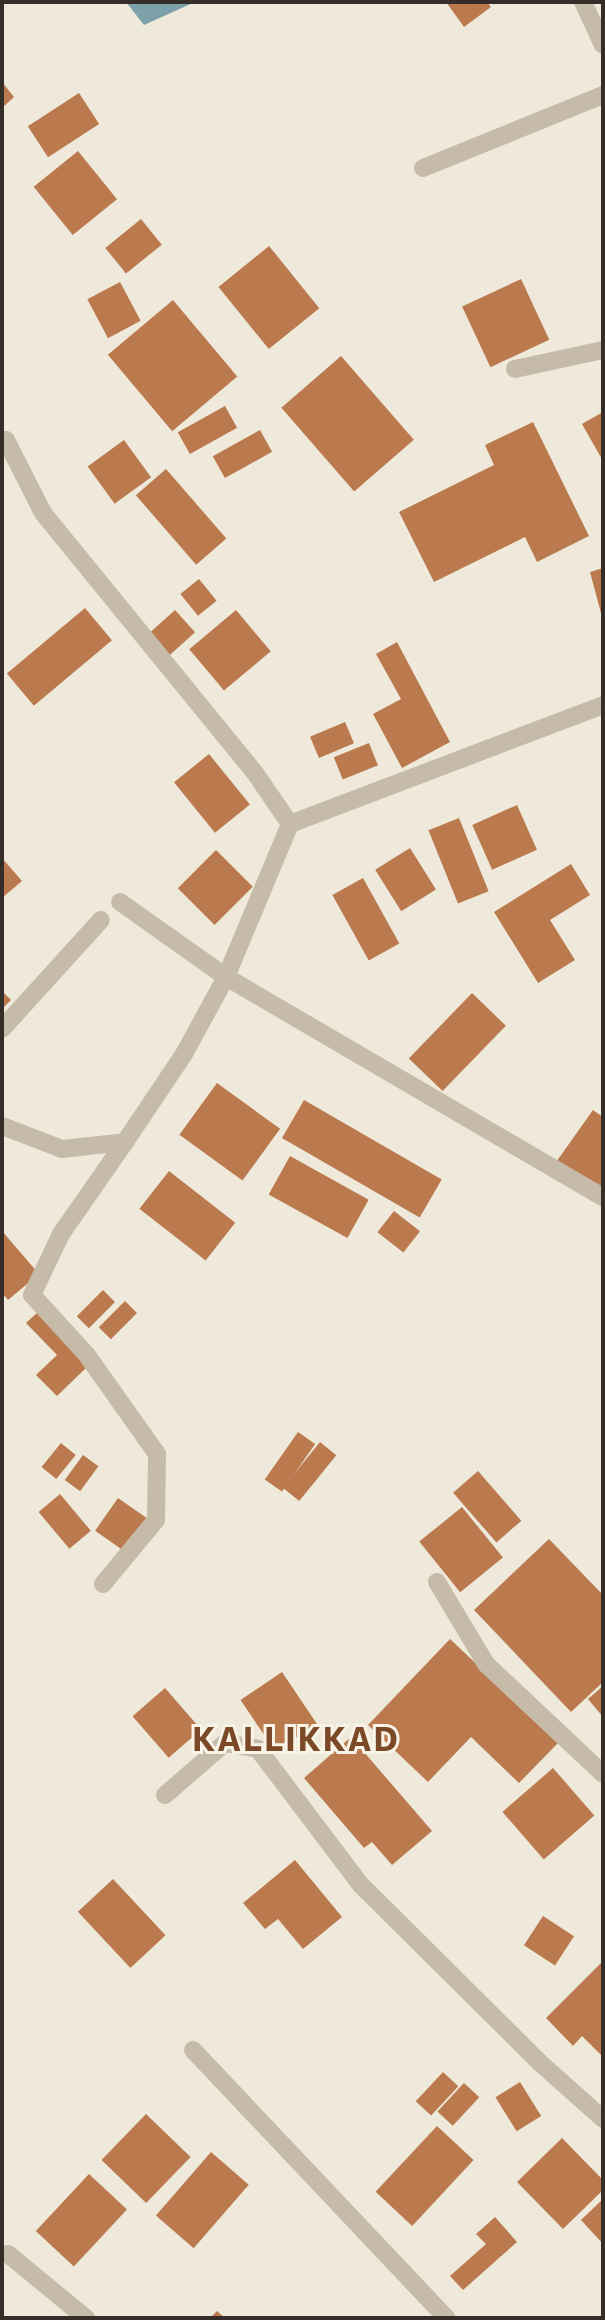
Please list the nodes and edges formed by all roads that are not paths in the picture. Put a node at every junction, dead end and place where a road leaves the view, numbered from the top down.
1 (583, 2) edge
2 (603, 45) edge
3 (603, 95) edge
4 (423, 168) dead end
5 (603, 350) edge
6 (515, 369) dead end
7 (2, 440) edge
8 (603, 705) edge
9 (290, 824) junction
10 (120, 902) dead end
11 (101, 919) dead end
12 (226, 977) junction
13 (2, 1028) edge
14 (2, 1126) edge
15 (125, 1142) junction
16 (603, 1197) edge
17 (438, 1582) dead end
18 (103, 1584) dead end
19 (603, 1774) edge
20 (165, 1795) dead end
21 (192, 2050) dead end
22 (603, 2119) edge
23 (8, 2254) dead end
24 (440, 2316) edge
25 (86, 2318) edge

1 - 2 street
3 - 4 street
5 - 6 street
7 - 9 street
8 - 9 street
9 - 12 street
10 - 12 street
11 - 13 street
12 - 15 street
12 - 16 street
14 - 15 street
15 - 18 street
17 - 19 street
20 - 22 street
21 - 24 street
23 - 25 street

